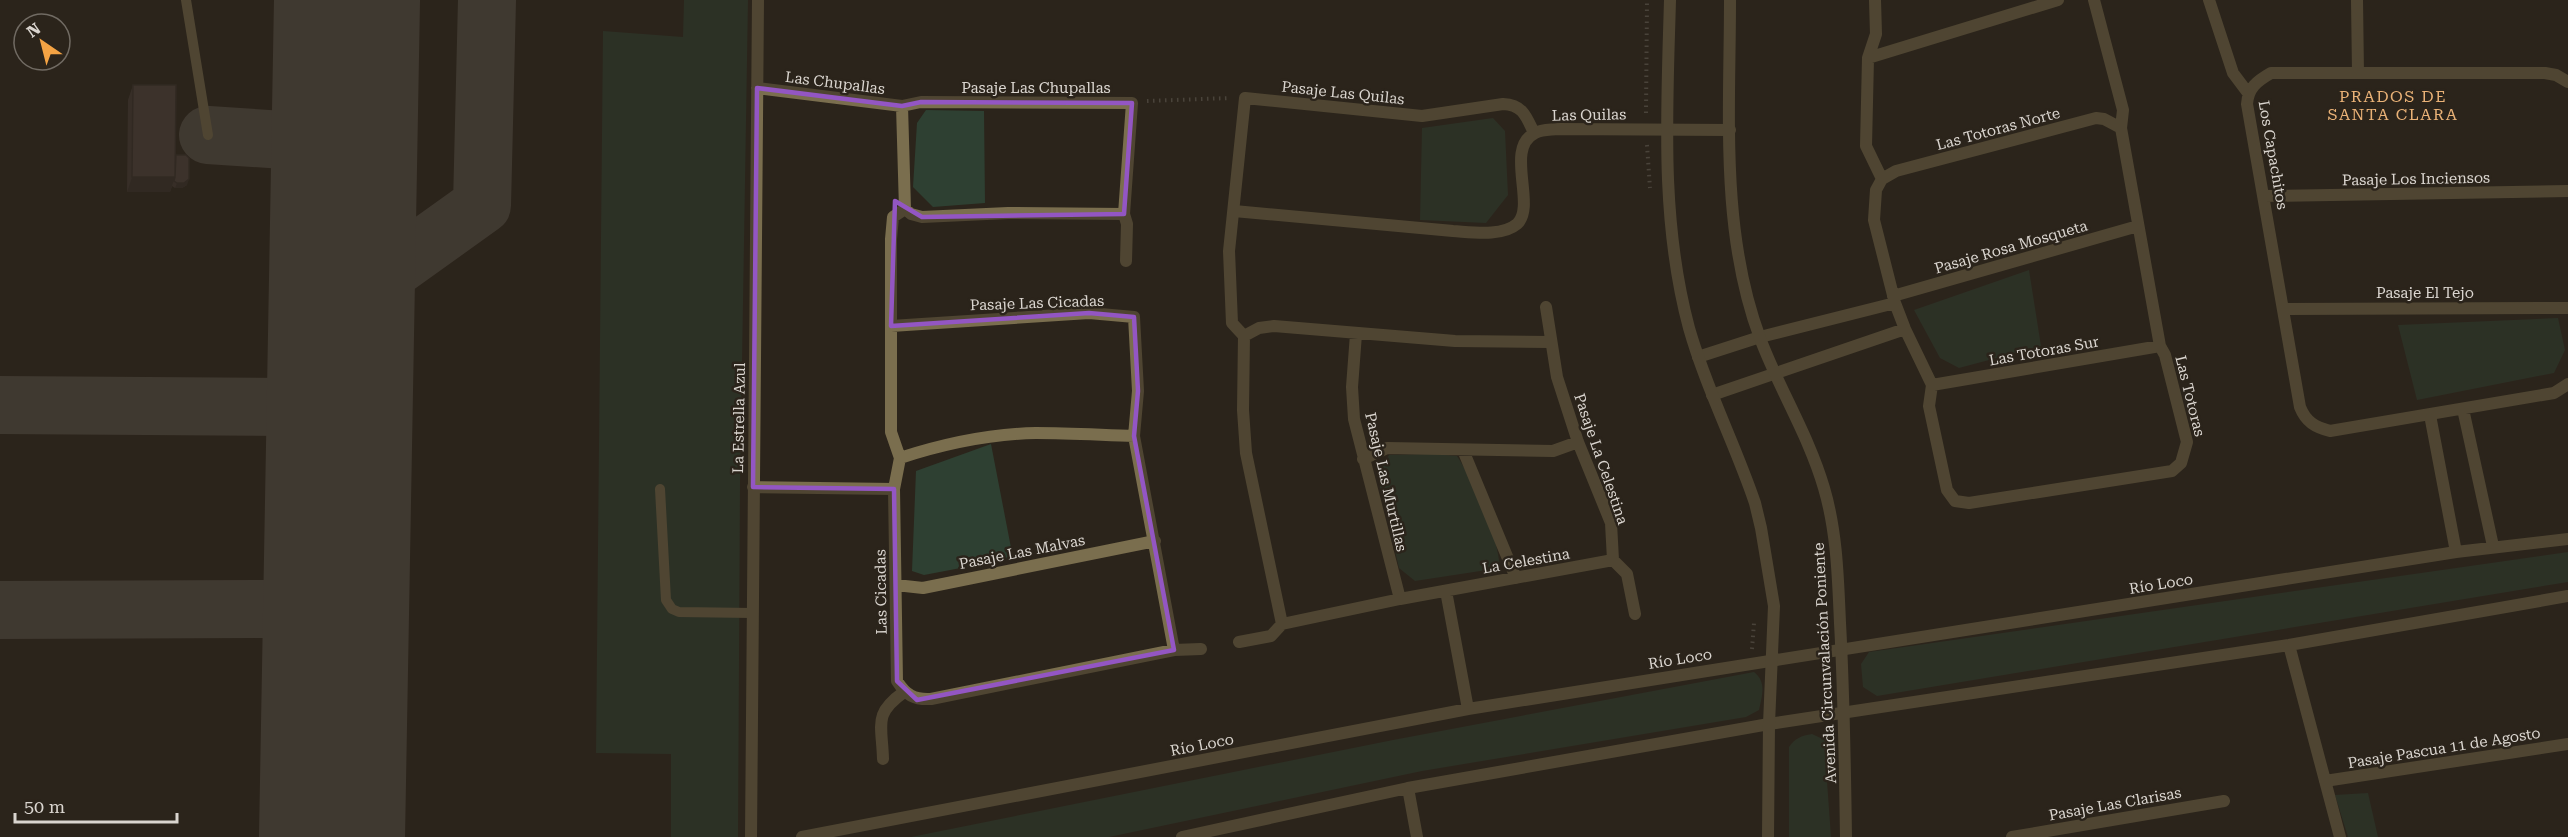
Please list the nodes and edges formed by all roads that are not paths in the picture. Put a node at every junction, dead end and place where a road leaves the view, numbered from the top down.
1 (186, 0) edge
2 (758, 0) edge
3 (1670, 0) edge
4 (1730, 0) edge
5 (1875, 0) edge
6 (2058, 0) edge
7 (2094, 0) edge
8 (2209, 0) edge
9 (2357, 0) edge
10 (1868, 58) junction
11 (2358, 73) junction
12 (2568, 82) edge
13 (757, 88) junction
14 (2248, 93) junction
15 (902, 106) junction
16 (2121, 128) junction
17 (1667, 130) junction
18 (1730, 130) junction
19 (1534, 133) junction
20 (208, 135) dead end
21 (1882, 179) junction
22 (2568, 191) edge
23 (2265, 196) junction
24 (904, 209) junction
25 (1234, 211) junction
26 (1124, 214) junction
27 (2138, 226) junction
28 (1126, 261) dead end
29 (1894, 300) junction
30 (1546, 307) dead end
31 (2568, 308) edge
32 (2283, 309) junction
33 (891, 326) junction
34 (1905, 330) junction
35 (1356, 333) junction
36 (1244, 336) junction
37 (1760, 337) junction
38 (1551, 342) junction
39 (2160, 346) junction
40 (1698, 357) junction
41 (1776, 373) junction
42 (2568, 384) edge
43 (1932, 385) junction
44 (1712, 395) junction
45 (2463, 409) junction
46 (2430, 415) junction
47 (1134, 436) junction
48 (1578, 442) junction
49 (1463, 450) junction
50 (900, 458) junction
51 (1363, 459) junction
52 (753, 487) junction
53 (660, 489) dead end
54 (894, 489) junction
55 (2568, 539) edge
56 (1155, 541) junction
57 (2493, 546) junction
58 (2456, 552) junction
59 (1612, 560) junction
60 (1516, 578) junction
61 (896, 585) junction
62 (1446, 591) junction
63 (2568, 596) edge
64 (1400, 599) junction
65 (752, 613) junction
66 (1635, 614) dead end
67 (1282, 624) junction
68 (1239, 642) dead end
69 (2289, 645) junction
70 (1201, 649) dead end
71 (1842, 649) junction
72 (1174, 650) junction
73 (1771, 660) junction
74 (904, 692) junction
75 (1468, 709) junction
76 (1845, 712) junction
77 (1769, 723) junction
78 (2568, 744) edge
79 (883, 759) dead end
80 (2325, 781) junction
81 (1408, 788) junction
82 (2224, 801) dead end
83 (751, 837) edge
84 (802, 837) edge
85 (1182, 837) edge
86 (1417, 837) edge
87 (1768, 837) edge
88 (1846, 837) edge
89 (2012, 837) edge
90 (2340, 837) edge

1 - 20 lane
2 - 13 street, La Estrella Azul
3 - 17 street
4 - 18 street, Avenida Circunvalación Poniente
5 - 10 street
6 - 10 street
7 - 16 street, Las Totoras
8 - 14 street
9 - 11 street
10 - 21 street
11 - 12 street, Los Capachitos
11 - 14 street, Los Capachitos
13 - 15 street, Las Chupallas
13 - 52 street, La Estrella Azul
14 - 23 street, Los Capachitos
15 - 24 street, Las Chupallas
15 - 26 street, Pasaje Las Chupallas
16 - 21 street, Las Totoras Norte
16 - 27 street, Las Totoras
17 - 18 street, Las Quilas
17 - 19 street, Las Quilas
17 - 40 street
18 - 37 street, Avenida Circunvalación Poniente
19 - 25 street, Las Quilas
19 - 25 street, Pasaje Las Quilas
21 - 29 street, Las Totoras
22 - 23 street, Pasaje Los Inciensos
23 - 32 street, Los Capachitos
24 - 26 street
24 - 33 street, Las Chupallas
25 - 36 street
26 - 28 street, Pasaje Las Chupallas
27 - 29 street, Pasaje Rosa Mosqueta
27 - 39 street, Las Totoras
29 - 34 street, Las Totoras
29 - 37 street
30 - 38 street, Pasaje La Celestina
31 - 32 street, Pasaje El Tejo
32 - 46 street, Los Capachitos
33 - 47 street, Pasaje Las Cicadas
33 - 50 street
34 - 41 street
34 - 43 street, Las Totoras
35 - 36 street
35 - 38 street
35 - 51 street, Pasaje Las Murtillas
36 - 67 street
37 - 40 street
37 - 41 street, Avenida Circunvalación Poniente
38 - 48 street, Pasaje La Celestina
39 - 43 street, Las Totoras Sur
39 - 43 street, Las Totoras
40 - 44 street
41 - 44 street
41 - 71 street, Avenida Circunvalación Poniente
42 - 45 street, Los Capachitos
44 - 73 street
45 - 46 street, Los Capachitos
45 - 57 street
46 - 58 street
47 - 50 street
47 - 56 street, Pasaje Las Cicadas
48 - 49 street
48 - 59 street, Pasaje La Celestina
49 - 51 street
49 - 60 street
50 - 54 street, Las Cicadas
51 - 64 street, Pasaje Las Murtillas
52 - 54 street
52 - 65 street, La Estrella Azul
53 - 65 lane
54 - 61 street, Las Cicadas
55 - 57 street, Río Loco
56 - 61 street, Pasaje Las Malvas
56 - 72 street, Pasaje Las Cicadas
57 - 58 street, Río Loco
58 - 71 street, Río Loco
59 - 60 street, La Celestina
59 - 66 street
60 - 62 street, La Celestina
61 - 74 street, Las Cicadas
62 - 64 street, La Celestina
62 - 75 street
63 - 69 street
64 - 67 street
65 - 83 street, La Estrella Azul
67 - 68 street
69 - 76 street
69 - 80 street
70 - 72 street
71 - 73 street, Río Loco
71 - 76 street, Avenida Circunvalación Poniente
72 - 74 street
73 - 75 street, Río Loco
73 - 77 street
74 - 79 street
75 - 84 street, Río Loco
76 - 77 street
76 - 88 street, Avenida Circunvalación Poniente
77 - 81 street
77 - 87 street
78 - 80 street, Pasaje Pascua 11 de Agosto
80 - 90 street
81 - 85 street
81 - 86 street
82 - 89 street, Pasaje Las Clarisas

